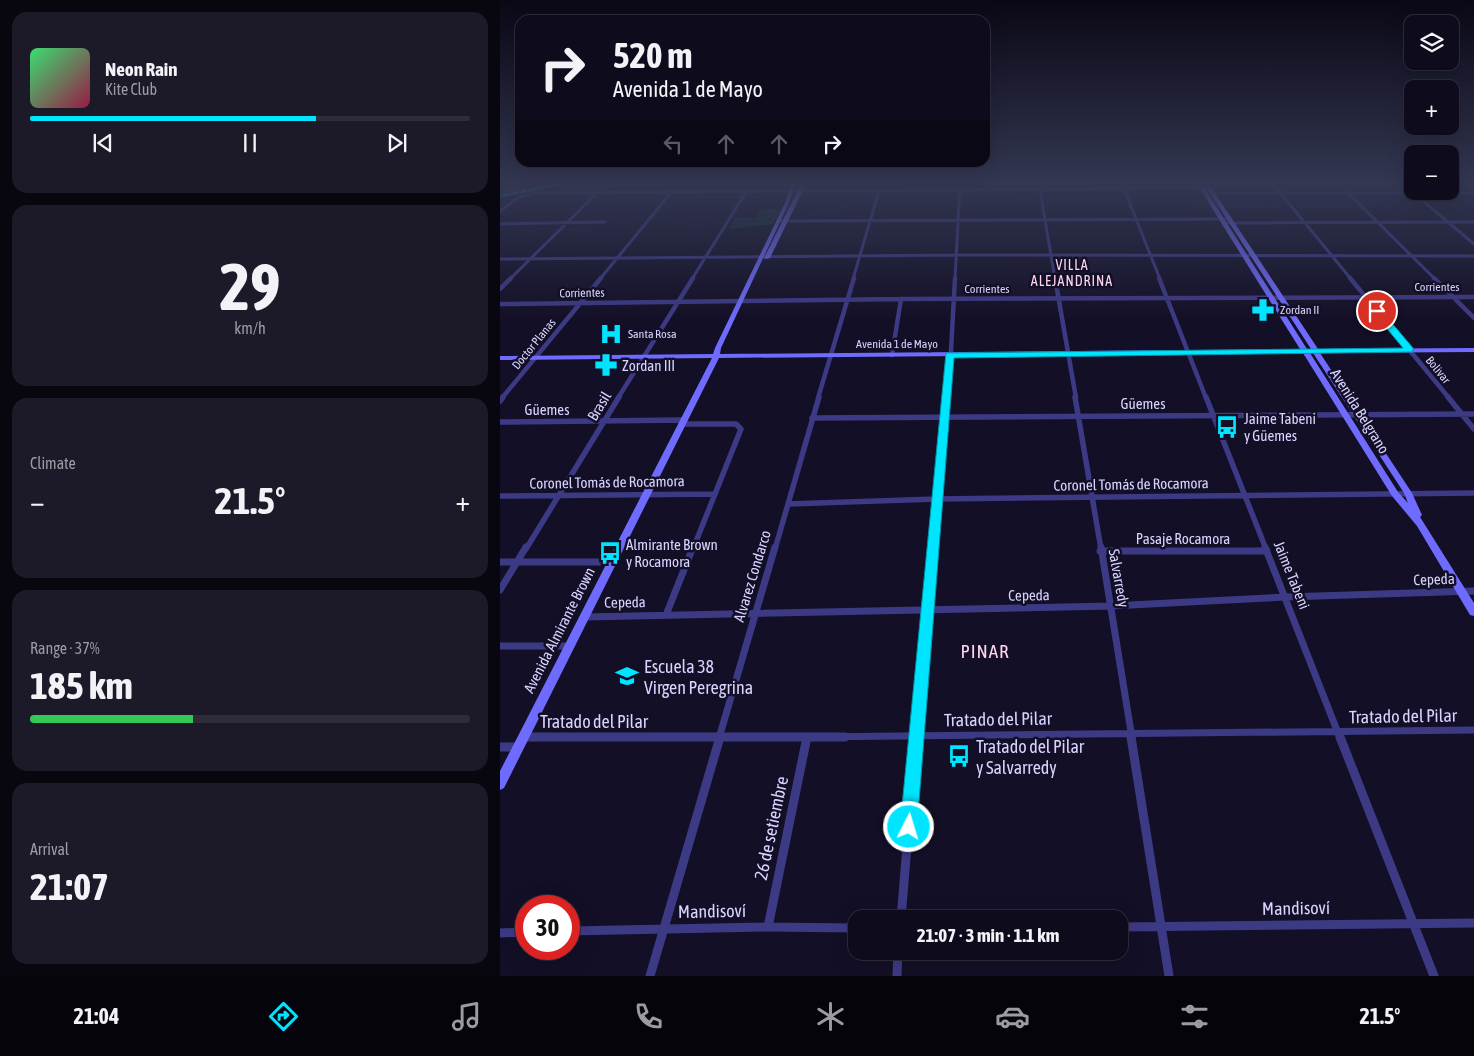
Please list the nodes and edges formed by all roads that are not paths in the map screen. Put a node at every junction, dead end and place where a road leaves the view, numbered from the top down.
1 (560, 230) edge
2 (641, 230) edge
3 (723, 230) edge
4 (776, 230) edge
5 (781, 230) edge
6 (869, 230) edge
7 (957, 230) edge
8 (1047, 230) edge
9 (1140, 230) edge
10 (1230, 230) edge
11 (1232, 230) edge
12 (1310, 230) edge
13 (1385, 230) edge
14 (1457, 230) edge
15 (1474, 244) edge
16 (956, 255) junction
17 (1052, 255) junction
18 (1150, 255) junction
19 (1243, 255) junction
20 (1412, 256) junction
21 (1474, 256) edge
22 (860, 257) junction
23 (1253, 257) junction
24 (1333, 257) junction
25 (706, 258) junction
26 (764, 258) junction
27 (500, 259) edge
28 (531, 259) junction
29 (617, 259) junction
30 (500, 290) edge
31 (1167, 297) junction
32 (1270, 297) junction
33 (1453, 297) junction
34 (1474, 297) edge
35 (1059, 298) junction
36 (1282, 298) junction
37 (1366, 298) junction
38 (901, 299) junction
39 (954, 299) junction
40 (848, 300) junction
41 (679, 301) junction
42 (744, 301) junction
43 (580, 303) junction
44 (500, 304) edge
45 (1474, 318) edge
46 (1410, 350) junction
47 (1474, 350) edge
48 (1304, 351) junction
49 (1315, 351) junction
50 (1188, 352) junction
51 (1067, 353) junction
52 (892, 355) junction
53 (949, 355) junction
54 (830, 356) junction
55 (644, 357) junction
56 (716, 357) junction
57 (500, 358) edge
58 (536, 358) junction
59 (500, 401) edge
60 (1356, 414) junction
61 (1462, 414) junction
62 (1474, 414) edge
63 (1345, 415) junction
64 (1078, 416) junction
65 (1214, 416) junction
66 (943, 417) junction
67 (812, 418) junction
68 (605, 421) junction
69 (500, 422) edge
70 (682, 422) junction
71 (1474, 428) edge
72 (1474, 493) edge
73 (646, 494) junction
74 (715, 494) junction
75 (1395, 494) junction
76 (1408, 494) junction
77 (559, 495) junction
78 (1245, 495) junction
79 (500, 496) edge
80 (1091, 497) junction
81 (936, 499) junction
82 (788, 504) junction
83 (1420, 524) junction
84 (1100, 551) junction
85 (1267, 551) junction
86 (500, 562) edge
87 (517, 562) junction
88 (612, 562) junction
89 (500, 590) edge
90 (1474, 591) edge
91 (1462, 592) junction
92 (1286, 597) junction
93 (1111, 606) junction
94 (927, 611) junction
95 (1474, 612) edge
96 (666, 615) junction
97 (754, 615) junction
98 (585, 617) junction
99 (500, 646) edge
100 (569, 646) junction
101 (1474, 730) edge
102 (1338, 731) junction
103 (1130, 732) junction
104 (916, 735) junction
105 (720, 736) junction
106 (807, 736) junction
107 (520, 742) junction
108 (500, 747) edge
109 (500, 784) edge
110 (902, 910) edge
111 (1413, 923) junction
112 (1474, 923) edge
113 (1161, 926) junction
114 (768, 927) junction
115 (1128, 927) edge
116 (664, 928) junction
117 (848, 928) edge
118 (580, 931) edge
119 (515, 932) edge
120 (500, 933) edge
121 (898, 960) edge
122 (650, 976) edge
123 (897, 976) edge
124 (1170, 976) edge
125 (1434, 976) edge

1 - 28 street
2 - 29 street, Doctor Planas
3 - 25 street, Brasil
4 - 26 main road, Avenida Almirante Brown
5 - 26 main road, Avenida Almirante Brown
6 - 22 street, Alvarez Condarco
7 - 16 street
8 - 17 street, Salvarredy
9 - 18 street, Jaime Tabeni
10 - 19 main road, Avenida Belgrano
11 - 23 main road, Avenida Belgrano
12 - 24 street, Bolivar
13 - 20 street
14 - 15 street
16 - 17 street
16 - 22 street
16 - 39 street
17 - 18 street
17 - 35 street, Salvarredy
18 - 19 street
18 - 31 street, Jaime Tabeni
19 - 23 street
19 - 32 main road, Avenida Belgrano
20 - 21 street
20 - 24 street
20 - 33 street
22 - 26 street
22 - 40 street, Alvarez Condarco
23 - 24 street
23 - 36 main road, Avenida Belgrano
24 - 37 street, Bolivar
25 - 26 street
25 - 29 street
25 - 41 street, Brasil
26 - 42 main road, Avenida Almirante Brown
27 - 28 street
28 - 29 street
28 - 30 street
29 - 43 street, Doctor Planas
31 - 32 street, Corrientes
31 - 35 street, Corrientes
31 - 50 street, Jaime Tabeni
32 - 36 street, Corrientes
32 - 48 main road, Avenida Belgrano
33 - 34 street, Corrientes
33 - 37 street, Corrientes
33 - 45 street
35 - 39 street, Corrientes
35 - 51 street, Salvarredy
36 - 37 street, Corrientes
36 - 49 main road, Avenida Belgrano
37 - 46 street, Bolivar
38 - 39 street, Corrientes
38 - 40 street, Corrientes
38 - 52 street
39 - 53 street
40 - 42 street, Corrientes
40 - 54 street, Alvarez Condarco
41 - 42 street, Corrientes
41 - 43 street, Corrientes
41 - 55 street, Brasil
42 - 56 main road, Avenida Almirante Brown
43 - 44 street, Corrientes
43 - 58 street, Doctor Planas
46 - 47 main road, Avenida 1 de Mayo
46 - 49 main road, Avenida 1 de Mayo
46 - 61 street, Bolivar
48 - 49 main road, Avenida 1 de Mayo
48 - 50 main road, Avenida 1 de Mayo
48 - 63 main road, Avenida Belgrano
49 - 60 main road, Avenida Belgrano
50 - 51 main road, Avenida 1 de Mayo
50 - 65 street, Jaime Tabeni
51 - 53 main road, Avenida 1 de Mayo
51 - 64 street, Salvarredy
52 - 53 main road, Avenida 1 de Mayo
52 - 54 main road, Avenida 1 de Mayo
53 - 66 street
54 - 56 main road, Avenida 1 de Mayo
54 - 67 street, Alvarez Condarco
55 - 56 main road, Avenida 1 de Mayo
55 - 58 main road, Avenida 1 de Mayo
55 - 68 street, Brasil
56 - 70 main road, Avenida Almirante Brown
57 - 58 main road, Avenida 1 de Mayo
58 - 59 street, Doctor Planas
60 - 61 street, Güemes
60 - 63 street, Güemes
60 - 76 main road, Avenida Belgrano
61 - 62 street, Güemes
61 - 71 street, Bolivar
63 - 65 street, Güemes
63 - 75 main road, Avenida Belgrano
64 - 65 street, Güemes
64 - 66 street, Güemes
64 - 80 street, Salvarredy
65 - 78 street, Jaime Tabeni
66 - 67 street, Güemes
66 - 81 street
67 - 82 street, Alvarez Condarco
68 - 69 street, Güemes
68 - 70 street, Güemes
68 - 77 street, Brasil
70 - 73 main road, Avenida Almirante Brown
70 - 74 street, Güemes
72 - 76 street, Coronel Tomás de Rocamora
73 - 74 street, Coronel Tomás de Rocamora
73 - 77 street, Coronel Tomás de Rocamora
73 - 88 main road, Avenida Almirante Brown
74 - 96 street
75 - 76 street, Coronel Tomás de Rocamora
75 - 78 street, Coronel Tomás de Rocamora
75 - 83 main road, Avenida Belgrano
76 - 83 main road, Avenida Belgrano
77 - 79 street, Coronel Tomás de Rocamora
77 - 87 street, Brasil
78 - 80 street, Coronel Tomás de Rocamora
78 - 85 street, Jaime Tabeni
80 - 81 street, Coronel Tomás de Rocamora
80 - 84 street, Salvarredy
81 - 82 street, Coronel Tomás de Rocamora
81 - 94 street
82 - 97 street, Alvarez Condarco
83 - 91 main road, Avenida Belgrano
84 - 85 street, Pasaje Rocamora
84 - 93 street, Salvarredy
85 - 92 street, Jaime Tabeni
86 - 87 street
87 - 88 street
87 - 89 street, Brasil
88 - 98 main road, Avenida Almirante Brown
90 - 91 street, Cepeda
91 - 92 street, Cepeda
91 - 95 main road, Avenida Belgrano
92 - 93 street, Cepeda
92 - 102 street, Jaime Tabeni
93 - 94 street, Cepeda
93 - 103 street, Salvarredy
94 - 97 street, Cepeda
94 - 104 street
96 - 97 street, Cepeda
96 - 98 street, Cepeda
97 - 105 street, Alvarez Condarco
98 - 100 main road, Avenida Almirante Brown
99 - 100 street
100 - 107 main road, Avenida Almirante Brown
101 - 102 street, Tratado del Pilar
102 - 103 street, Tratado del Pilar
102 - 111 street, Jaime Tabeni
103 - 104 street, Tratado del Pilar
103 - 113 street, Salvarredy
104 - 106 street, Tratado del Pilar
104 - 110 street
105 - 106 street, Tratado del Pilar
105 - 107 street, Tratado del Pilar
105 - 116 street, Alvarez Condarco
106 - 114 street, 26 de setiembre
107 - 108 street, Tratado del Pilar
107 - 109 main road, Avenida Almirante Brown
111 - 112 street, Mandisoví
111 - 113 street, Mandisoví
111 - 125 street, Jaime Tabeni
113 - 115 street, Mandisoví
113 - 124 street, Salvarredy
114 - 116 street, Mandisoví
114 - 117 street, Mandisoví
116 - 118 street, Mandisoví
116 - 122 street, Alvarez Condarco
119 - 120 street
121 - 123 street

